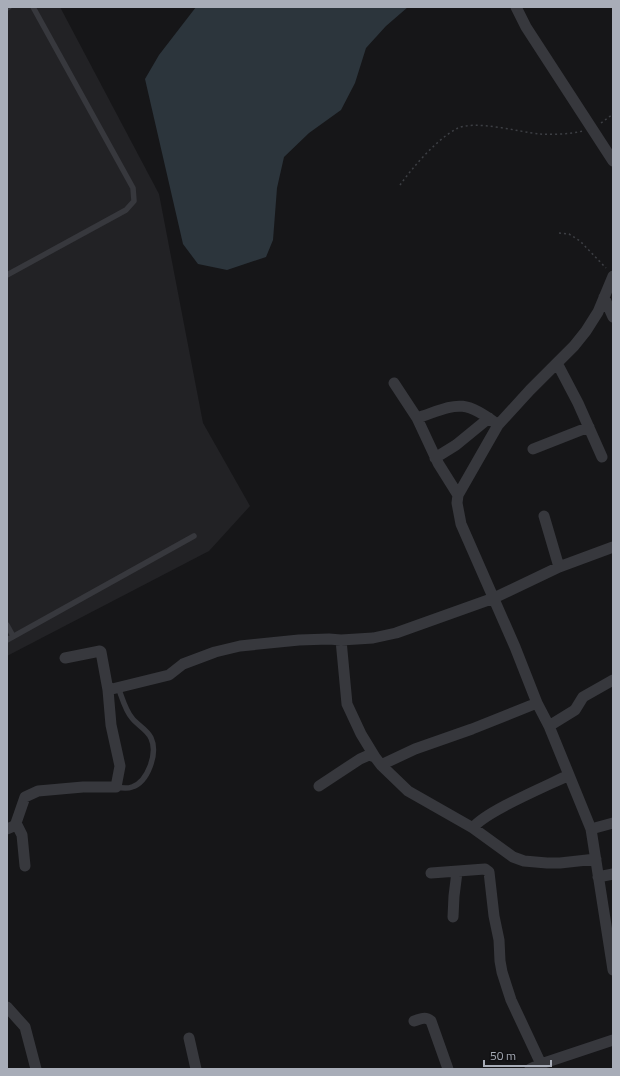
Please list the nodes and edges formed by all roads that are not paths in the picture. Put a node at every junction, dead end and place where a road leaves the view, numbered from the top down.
1 (33, 7) edge
2 (516, 7) edge
3 (613, 161) edge
4 (8, 272) edge
5 (610, 273) edge
6 (604, 297) junction
7 (613, 317) edge
8 (557, 363) junction
9 (394, 383) dead end
10 (417, 418) junction
11 (489, 418) junction
12 (498, 425) junction
13 (589, 427) junction
14 (533, 449) dead end
15 (602, 457) dead end
16 (435, 458) junction
17 (458, 495) junction
18 (544, 516) dead end
19 (194, 536) dead end
20 (613, 547) edge
21 (559, 567) junction
22 (494, 598) junction
23 (7, 625) edge
24 (13, 636) junction
25 (7, 640) edge
26 (341, 640) junction
27 (65, 658) dead end
28 (613, 680) edge
29 (113, 688) junction
30 (537, 703) junction
31 (549, 726) junction
32 (378, 761) junction
33 (569, 775) junction
34 (320, 786) dead end
35 (116, 787) junction
36 (613, 823) edge
37 (12, 826) edge
38 (473, 828) junction
39 (590, 829) junction
40 (596, 859) junction
41 (25, 866) dead end
42 (457, 872) junction
43 (431, 873) dead end
44 (613, 874) edge
45 (598, 877) junction
46 (453, 917) dead end
47 (613, 970) edge
48 (7, 1007) edge
49 (414, 1021) dead end
50 (189, 1038) dead end
51 (613, 1040) edge
52 (541, 1064) junction
53 (36, 1069) edge
54 (196, 1069) edge
55 (448, 1069) edge
56 (530, 1069) edge

1 - 4 lane
2 - 3 street
5 - 6 street
6 - 7 street
6 - 8 street
8 - 12 street
8 - 13 street
9 - 10 street
10 - 11 street
10 - 16 street
11 - 12 street
11 - 16 street
12 - 17 street
13 - 14 street
13 - 15 street
16 - 17 street
17 - 22 street
18 - 21 street
19 - 24 lane
20 - 21 street
21 - 22 street
22 - 26 street
22 - 30 street
23 - 24 lane
24 - 25 lane
26 - 29 street
26 - 32 street
27 - 29 street
28 - 31 street
29 - 35 street
29 - 35 lane
30 - 31 street
30 - 32 street
31 - 33 street
32 - 34 street
32 - 38 street
33 - 38 street
33 - 39 street
35 - 37 street
36 - 39 street
37 - 41 street
38 - 40 street
39 - 40 street
40 - 45 street
42 - 43 street
42 - 46 street
42 - 52 street
44 - 45 street
45 - 47 street
48 - 53 street
49 - 55 street
50 - 54 street
51 - 52 street
52 - 56 street

